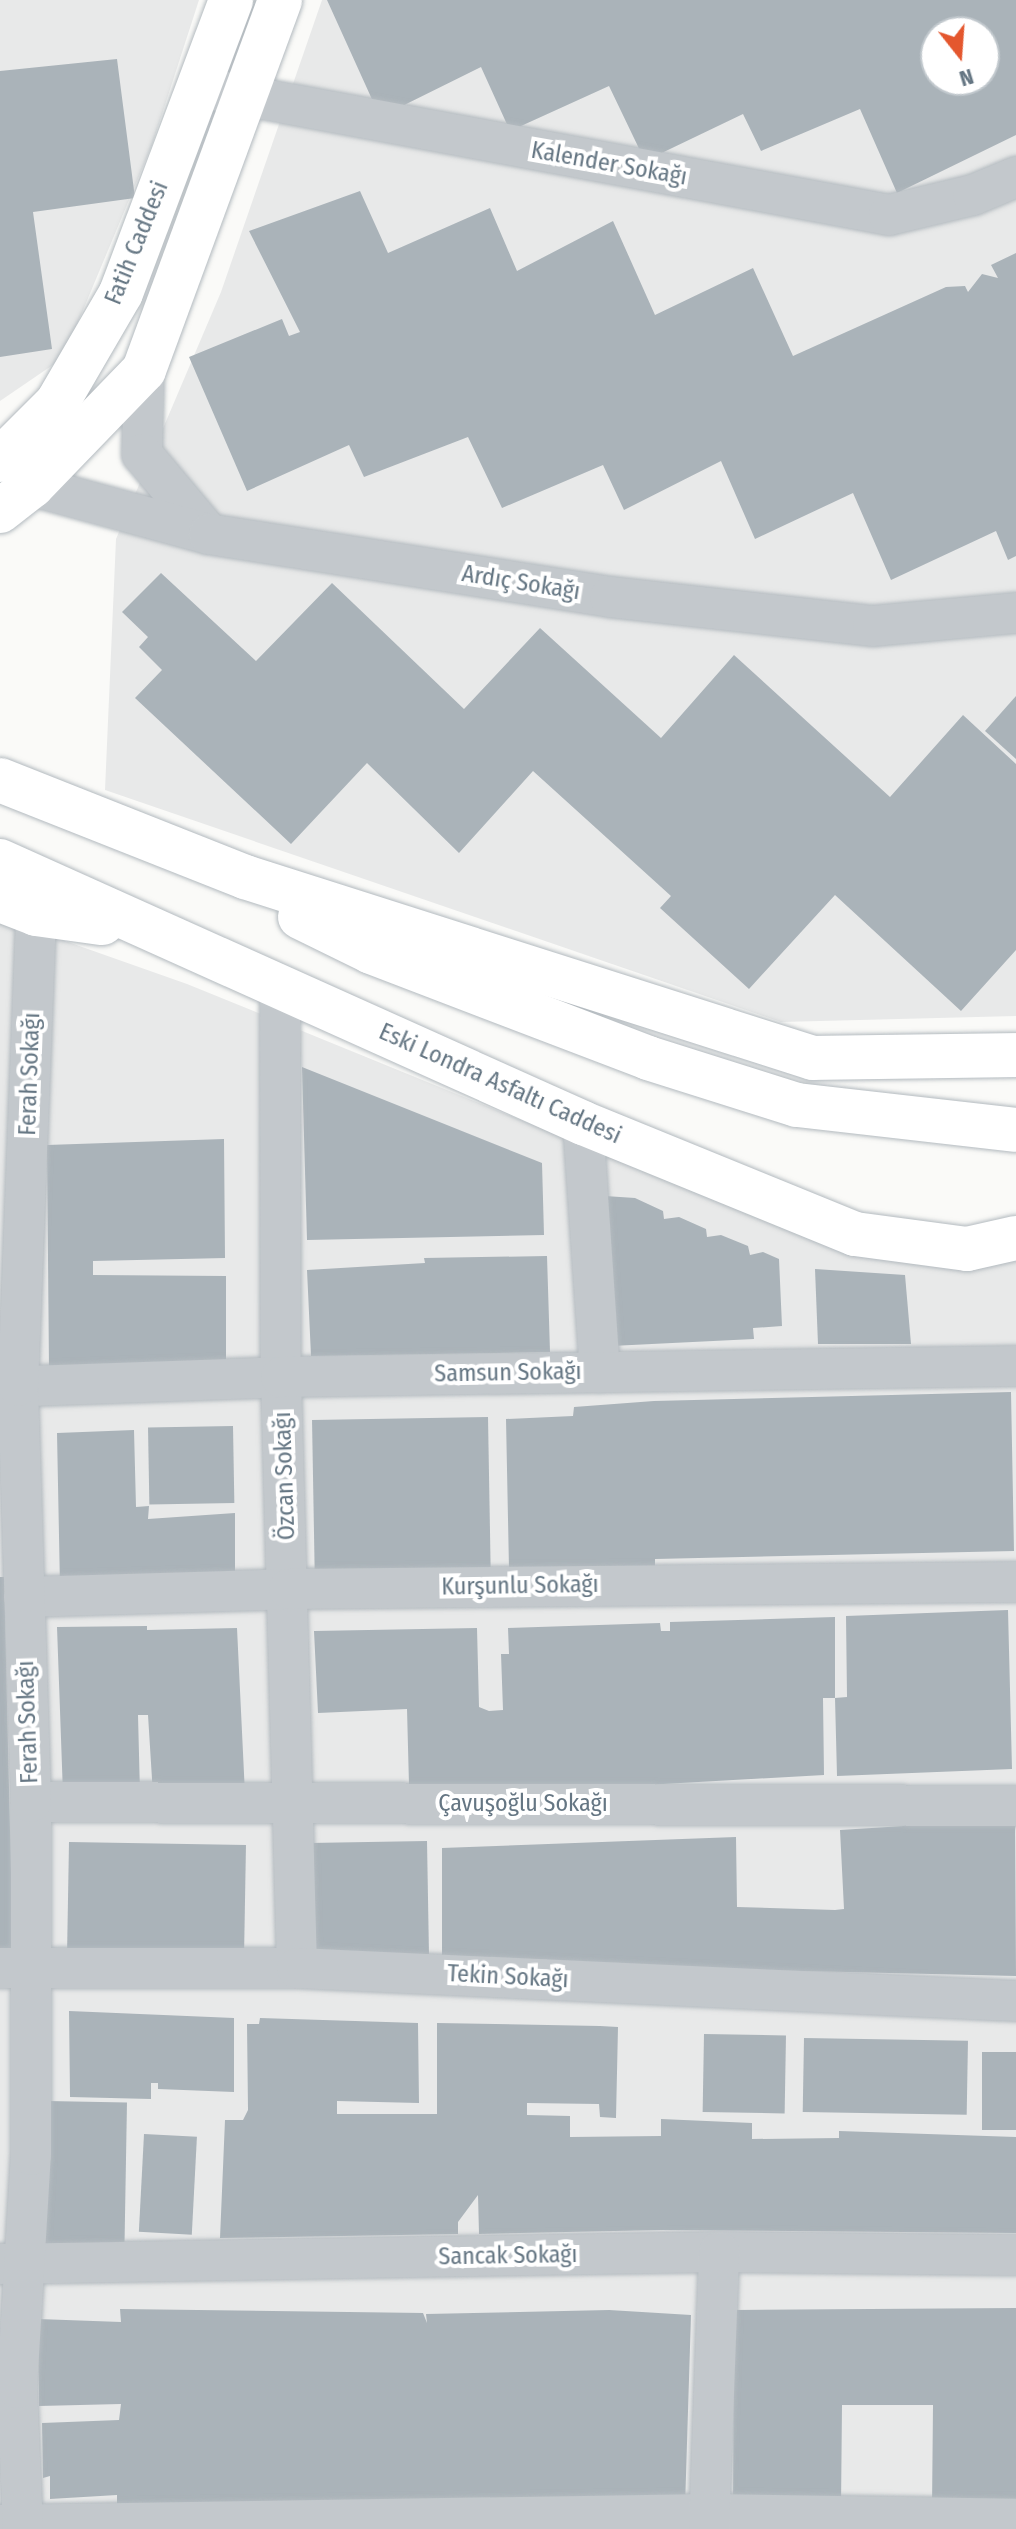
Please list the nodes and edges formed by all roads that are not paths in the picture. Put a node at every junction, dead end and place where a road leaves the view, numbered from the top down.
1 (231, 0) edge
2 (280, 0) edge
3 (198, 87) junction
4 (246, 99) junction
5 (1016, 177) edge
6 (144, 370) junction
7 (11, 486) edge
8 (209, 534) junction
9 (1016, 613) edge
10 (0, 780) edge
11 (166, 849) junction
12 (0, 861) edge
13 (18, 907) edge
14 (150, 930) junction
15 (280, 985) junction
16 (1016, 1055) edge
17 (583, 1123) junction
18 (1016, 1130) edge
19 (1016, 1238) edge
20 (1016, 1366) edge
21 (600, 1372) junction
22 (281, 1377) junction
23 (9, 1387) edge
24 (1016, 1582) edge
25 (289, 1589) junction
26 (24, 1597) junction
27 (31, 1802) junction
28 (294, 1804) junction
29 (1016, 1806) edge
30 (15, 1967) edge
31 (297, 1968) junction
32 (1016, 2001) edge
33 (719, 2252) junction
34 (1016, 2255) edge
35 (12, 2265) edge
36 (1016, 2519) edge
37 (709, 2521) edge
38 (15, 2526) edge

1 - 3 main road, Fatih Caddesi
2 - 4 main road, Fatih Caddesi
3 - 4 street, Kalender Sokağı
3 - 7 main road, Fatih Caddesi
4 - 5 street, Kalender Sokağı
4 - 6 main road, Fatih Caddesi
6 - 7 main road
6 - 8 street
7 - 8 street, Ardıç Sokağı
8 - 9 street, Ardıç Sokağı
10 - 11 main road
11 - 16 main road
11 - 18 main road
12 - 14 main road, Eski Londra Asfaltı Caddesi
13 - 14 main road
13 - 23 street, Ferah Sokağı
14 - 15 main road, Eski Londra Asfaltı Caddesi
15 - 17 main road, Eski Londra Asfaltı Caddesi
15 - 22 street, Özcan Sokağı
17 - 19 main road, Eski Londra Asfaltı Caddesi
17 - 21 street
20 - 21 street, Samsun Sokağı
21 - 22 street, Samsun Sokağı
22 - 23 street, Samsun Sokağı
22 - 25 street, Özcan Sokağı
23 - 26 street, Ferah Sokağı
24 - 25 street, Kurşunlu Sokağı
25 - 26 street, Kurşunlu Sokağı
25 - 28 street, Özcan Sokağı
26 - 27 street, Ferah Sokağı
27 - 28 street, Çavuşoğlu Sokağı
27 - 30 street, Ferah Sokağı
28 - 29 street, Çavuşoğlu Sokağı
28 - 31 street, Özcan Sokağı
30 - 31 street, Tekin Sokağı
30 - 35 street, Ferah Sokağı
31 - 32 street, Tekin Sokağı
33 - 34 street, Sancak Sokağı
33 - 35 street, Sancak Sokağı
33 - 37 street
35 - 38 street, Ferah Sokağı
36 - 37 street
37 - 38 street

